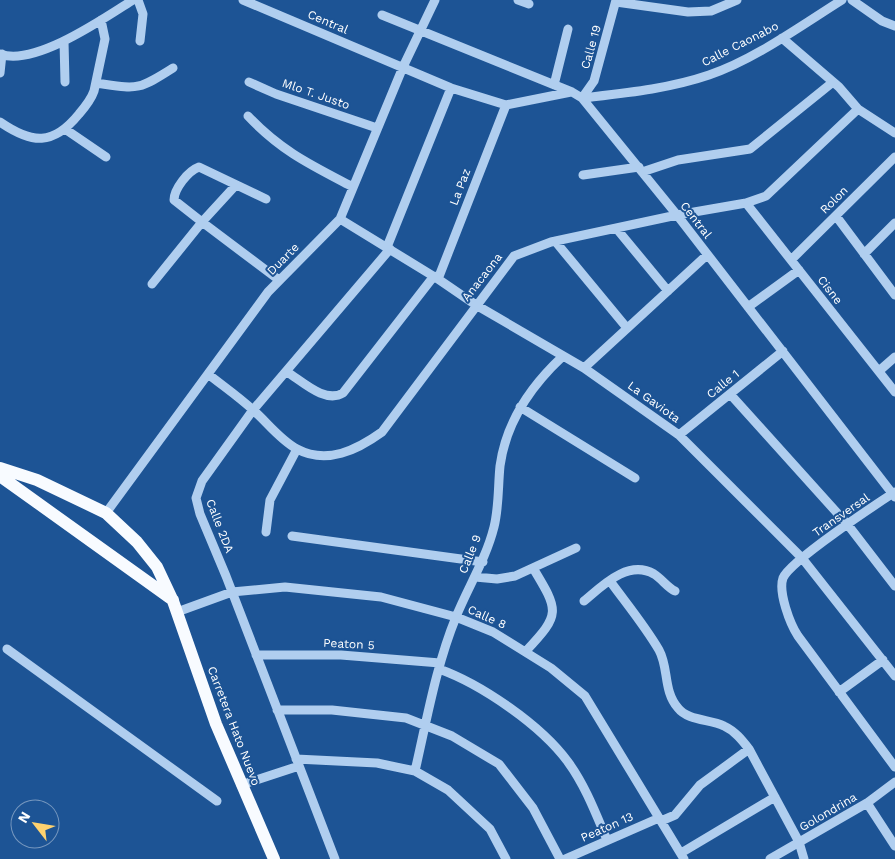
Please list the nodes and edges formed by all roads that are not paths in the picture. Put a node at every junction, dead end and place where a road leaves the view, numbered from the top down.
1 (133, 0) edge
2 (138, 0) edge
3 (243, 0) edge
4 (435, 0) edge
5 (518, 0) edge
6 (737, 0) edge
7 (842, 0) edge
8 (852, 0) edge
9 (616, 1) edge
10 (529, 4) dead end
11 (382, 15) dead end
12 (101, 20) junction
13 (895, 26) edge
14 (568, 29) dead end
15 (420, 31) junction
16 (782, 38) junction
17 (64, 41) junction
18 (140, 41) dead end
19 (1, 54) edge
20 (403, 67) junction
21 (173, 68) dead end
22 (0, 73) edge
23 (65, 82) dead end
24 (249, 82) dead end
25 (833, 82) junction
26 (96, 83) junction
27 (554, 85) junction
28 (450, 88) junction
29 (572, 92) junction
30 (582, 98) junction
31 (506, 105) junction
32 (858, 109) junction
33 (248, 116) dead end
34 (0, 122) edge
35 (377, 128) junction
36 (65, 129) junction
37 (895, 133) edge
38 (106, 157) dead end
39 (895, 157) edge
40 (640, 169) junction
41 (582, 175) dead end
42 (235, 186) junction
43 (353, 187) junction
44 (266, 199) dead end
45 (746, 203) junction
46 (677, 214) junction
47 (836, 216) junction
48 (340, 219) junction
49 (202, 222) junction
50 (895, 223) edge
51 (616, 228) junction
52 (555, 241) junction
53 (388, 248) junction
54 (864, 254) junction
55 (707, 255) junction
56 (791, 260) junction
57 (799, 270) junction
58 (436, 277) junction
59 (279, 280) junction
60 (152, 284) dead end
61 (894, 290) edge
62 (668, 291) junction
63 (476, 305) junction
64 (748, 307) junction
65 (627, 328) junction
66 (782, 352) junction
67 (562, 357) junction
68 (895, 357) edge
69 (584, 368) junction
70 (879, 371) junction
71 (287, 372) junction
72 (208, 374) junction
73 (895, 392) edge
74 (730, 394) junction
75 (520, 407) junction
76 (253, 410) junction
77 (679, 435) junction
78 (297, 449) junction
79 (0, 468) edge
80 (0, 476) edge
81 (635, 478) dead end
82 (894, 494) edge
83 (106, 513) junction
84 (848, 525) junction
85 (266, 532) dead end
86 (292, 536) dead end
87 (576, 548) dead end
88 (802, 558) junction
89 (482, 562) junction
90 (533, 568) junction
91 (475, 577) junction
92 (610, 581) junction
93 (895, 586) edge
94 (232, 592) junction
95 (675, 592) dead end
96 (584, 601) dead end
97 (175, 606) junction
98 (456, 617) junction
99 (7, 649) dead end
100 (526, 651) junction
101 (256, 655) junction
102 (883, 660) junction
103 (439, 666) junction
104 (895, 676) edge
105 (839, 692) junction
106 (278, 710) junction
107 (426, 726) junction
108 (749, 749) junction
109 (298, 762) junction
110 (895, 767) edge
111 (415, 771) junction
112 (895, 782) edge
113 (241, 785) junction
114 (775, 797) junction
115 (217, 801) dead end
116 (867, 804) junction
117 (660, 819) junction
118 (608, 840) junction
119 (799, 842) junction
120 (895, 846) edge
121 (682, 856) edge
122 (274, 859) edge
123 (335, 859) edge
124 (506, 859) edge
125 (560, 859) edge
126 (565, 859) edge
127 (770, 859) edge
128 (804, 859) edge

1 - 12 street
2 - 18 street
3 - 20 street, Central
4 - 15 street, Duarte
5 - 10 street
6 - 9 street
7 - 16 street, Calle Caonabo
8 - 13 street
9 - 30 street, Calle 19
11 - 15 street, Central
12 - 17 street
12 - 26 street
14 - 27 street
15 - 20 street, Duarte
15 - 27 street, Central
16 - 25 street
16 - 30 street, Calle Caonabo
17 - 19 street
17 - 23 street
19 - 22 street
20 - 28 street, Central
20 - 35 street, Duarte
21 - 26 street
24 - 35 street, Mlo T. Justo
25 - 32 street
25 - 40 street
26 - 36 street
27 - 29 street, Central
28 - 31 street, Central
28 - 53 street, Calle 2DA
29 - 30 street, Central
29 - 31 street
30 - 40 street, Central
31 - 58 street, La Paz
32 - 37 street
32 - 45 street, Anacaona
33 - 43 street
34 - 36 street
35 - 43 street, Duarte
36 - 38 street
39 - 47 street, Rolon
40 - 41 street
40 - 46 street, Central
42 - 44 street
42 - 49 street
42 - 49 street
43 - 48 street, Duarte
45 - 46 street, Anacaona
45 - 56 street, Cisne
46 - 51 street, Anacaona
46 - 55 street, Central
47 - 54 street
47 - 56 street, Rolon
48 - 53 street, La Gaviota
48 - 59 street, Duarte
49 - 59 street
49 - 60 street
50 - 54 street
51 - 52 street, Anacaona
51 - 62 street
52 - 63 street, Anacaona
52 - 65 street
53 - 58 street, La Gaviota
53 - 71 street, Calle 2DA
54 - 61 street
55 - 62 street
55 - 64 street, Central
56 - 57 street, Cisne
57 - 64 street
57 - 70 street, Cisne
58 - 63 street, La Gaviota
58 - 71 street, La Paz
59 - 72 street, Duarte
62 - 65 street
63 - 67 street, La Gaviota
63 - 78 street, Anacaona
64 - 66 street, Central
65 - 69 street
66 - 74 street, Calle 1
66 - 82 street, Central
67 - 69 street, La Gaviota
67 - 75 street, Calle 9
68 - 70 street
69 - 77 street, La Gaviota
70 - 73 street, Cisne
71 - 76 street, Calle 2DA
72 - 76 street, Anacaona
72 - 83 street, Duarte
74 - 77 street, Calle 1
74 - 84 street
75 - 81 street
75 - 89 street, Calle 9
76 - 78 street, Anacaona
76 - 94 street, Calle 2DA
77 - 88 street, La Gaviota
78 - 85 street
79 - 83 main road, Carretera Hato Nuevo
80 - 97 main road
82 - 84 street, Transversal
83 - 97 main road, Carretera Hato Nuevo
84 - 88 street, Transversal
84 - 93 street
86 - 89 street
87 - 90 street
88 - 102 street, La Gaviota
88 - 105 street, Transversal
89 - 91 street, Calle 9
90 - 91 street
90 - 100 street
91 - 98 street, Calle 9
92 - 95 street
92 - 96 street
92 - 108 street
94 - 97 street, Calle 8
94 - 98 street, Calle 8
94 - 101 street, Calle 2DA
97 - 113 main road, Carretera Hato Nuevo
98 - 100 street, Calle 8
98 - 103 street, Calle 9
99 - 115 street
100 - 117 street, Calle 8
101 - 103 street, Peaton 5
101 - 106 street, Calle 2DA
102 - 104 street, La Gaviota
102 - 105 street
103 - 107 street, Calle 9
103 - 118 street, Peaton 5
105 - 110 street
106 - 107 street
106 - 109 street, Calle 2DA
107 - 111 street, Calle 9
107 - 125 street
108 - 114 street
108 - 117 street, Peaton 13
109 - 111 street
109 - 113 street
109 - 123 street, Calle 2DA
111 - 124 street
112 - 116 street, Golondrina
113 - 122 main road, Carretera Hato Nuevo
114 - 119 street
114 - 121 street
116 - 119 street, Golondrina
116 - 120 street
117 - 118 street, Peaton 13
117 - 121 street, Calle 8
118 - 126 street, Peaton 13
119 - 127 street, Golondrina
119 - 128 street

